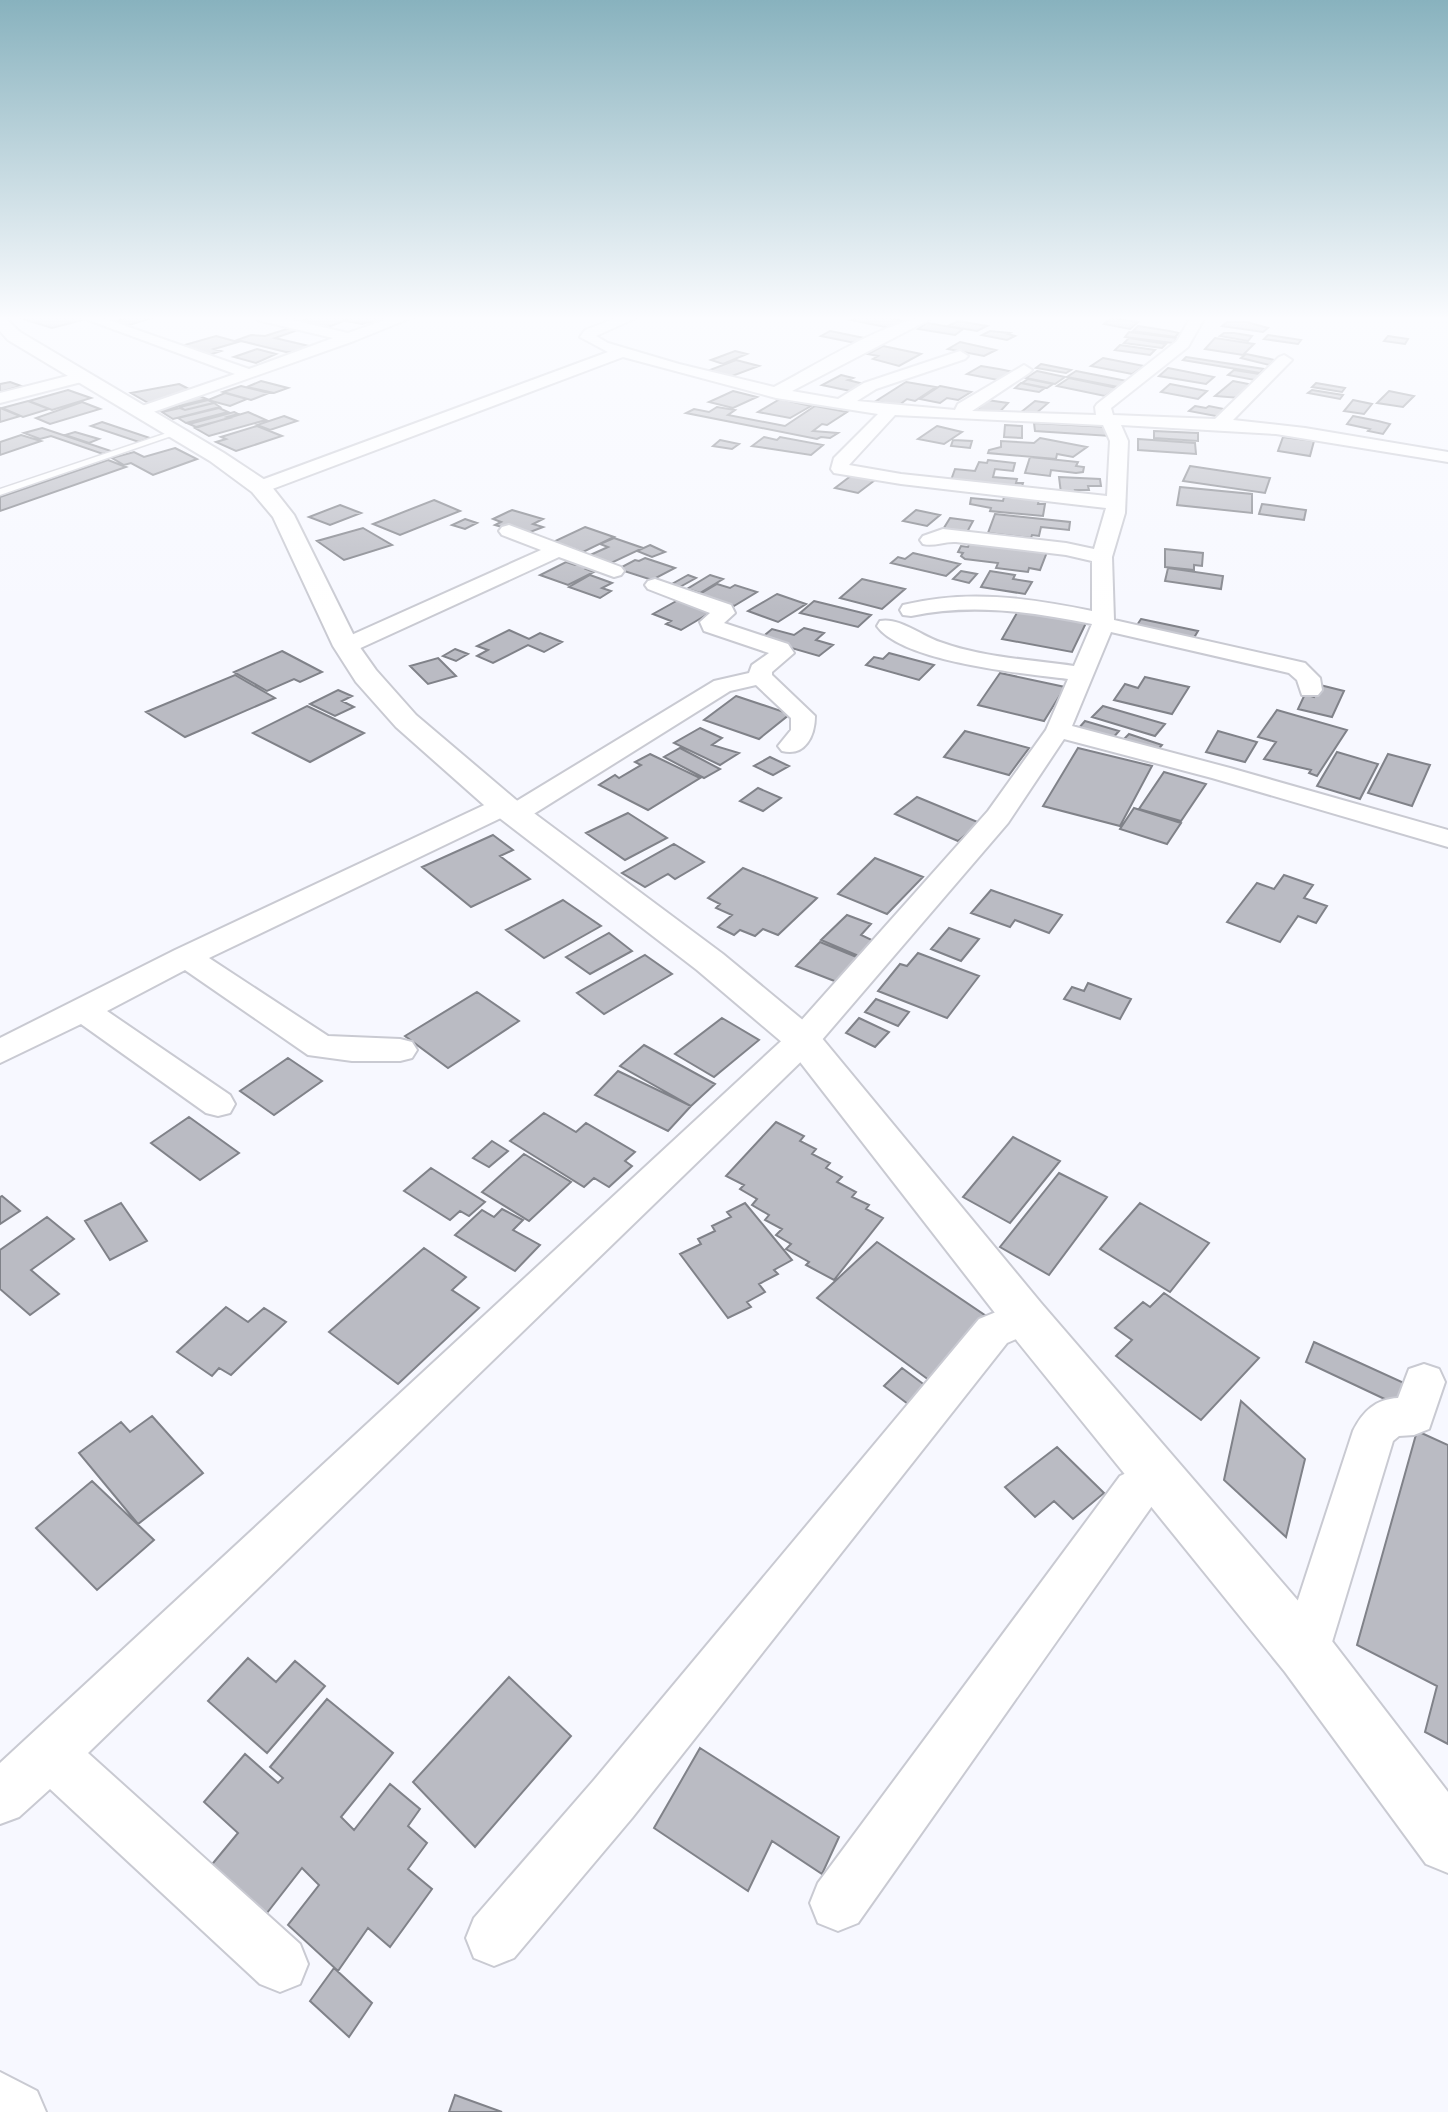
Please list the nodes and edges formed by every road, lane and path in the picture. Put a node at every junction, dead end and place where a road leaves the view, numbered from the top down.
1 (149, 416) edge
2 (452, 416) edge
3 (886, 416) edge
4 (977, 416) edge
5 (1104, 416) edge
6 (1228, 416) edge
7 (1109, 421) junction
8 (1219, 424) junction
9 (176, 433) junction
10 (1448, 457) edge
11 (260, 487) junction
12 (0, 492) edge
13 (1115, 503) junction
14 (509, 531) dead end
15 (930, 540) dead end
16 (558, 550) junction
17 (1102, 557) junction
18 (614, 570) dead end
19 (655, 585) dead end
20 (911, 610) dead end
21 (1102, 622) junction
22 (888, 626) dead end
23 (346, 646) junction
24 (1082, 674) junction
25 (761, 677) junction
26 (1310, 690) dead end
27 (1058, 730) junction
28 (791, 746) dead end
29 (509, 810) junction
30 (1448, 839) edge
31 (187, 957) junction
32 (83, 1010) junction
33 (803, 1040) junction
34 (400, 1050) dead end
35 (0, 1052) edge
36 (218, 1104) dead end
37 (1026, 1317) junction
38 (1424, 1382) dead end
39 (1158, 1478) junction
40 (1305, 1652) junction
41 (50, 1754) junction
42 (0, 1798) edge
43 (1448, 1842) edge
44 (838, 1903) dead end
45 (494, 1938) dead end
46 (280, 1964) dead end
47 (0, 2102) edge
48 (16, 2112) edge

1 - 9 street
2 - 11 street
3 - 13 street
4 - 7 street
5 - 7 street
6 - 8 street
7 - 8 street
7 - 13 street
8 - 10 street
9 - 11 street
9 - 12 lane
11 - 23 street
13 - 17 street
14 - 16 street
15 - 17 street
16 - 18 street
16 - 23 street
17 - 21 street
19 - 25 street
20 - 21 street
21 - 24 street
21 - 26 street
22 - 24 street
23 - 29 street
24 - 27 street
25 - 28 street
25 - 29 street
27 - 30 street
27 - 33 street
29 - 31 street
29 - 33 street
31 - 32 street
31 - 34 street
32 - 35 street
32 - 36 street
33 - 37 street
33 - 41 street
37 - 39 street
37 - 45 street
38 - 40 street
39 - 40 street
39 - 44 street
40 - 43 street
41 - 42 street
41 - 46 street
47 - 48 street

